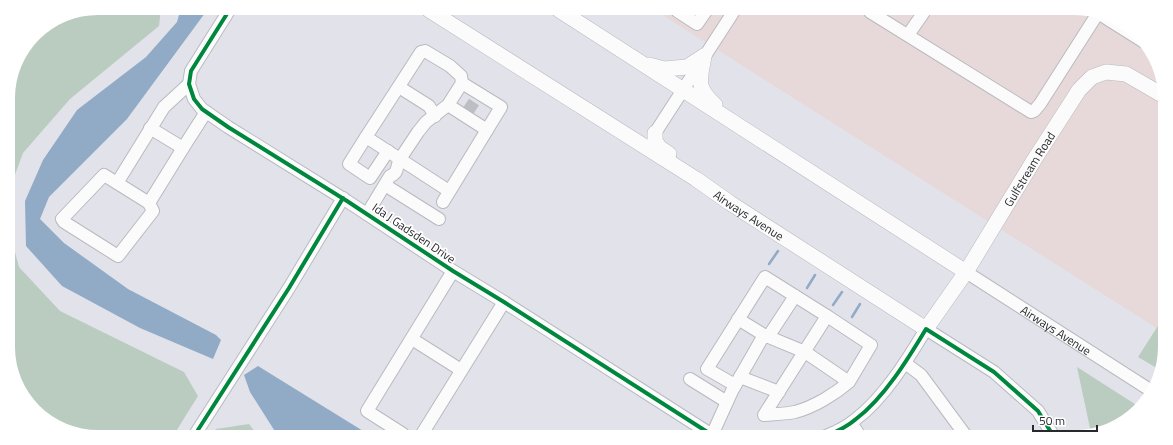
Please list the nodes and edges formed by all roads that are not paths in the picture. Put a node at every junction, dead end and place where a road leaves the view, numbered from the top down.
1 (226, 15) edge
2 (437, 15) edge
3 (567, 15) edge
4 (683, 15) edge
5 (704, 15) edge
6 (731, 15) edge
7 (875, 15) edge
8 (922, 15) edge
9 (1095, 18) edge
10 (908, 35) junction
11 (704, 56) junction
12 (641, 62) junction
13 (462, 83) junction
14 (189, 84) junction
15 (399, 87) junction
16 (683, 91) junction
17 (1157, 92) edge
18 (175, 97) junction
19 (194, 98) junction
20 (448, 105) junction
21 (472, 106) junction
22 (206, 112) junction
23 (435, 116) junction
24 (727, 117) junction
25 (150, 128) junction
26 (487, 130) junction
27 (620, 132) junction
28 (656, 133) junction
29 (366, 137) junction
30 (183, 148) junction
31 (388, 152) junction
32 (399, 161) junction
33 (696, 179) junction
34 (387, 181) junction
35 (117, 183) junction
36 (450, 191) junction
37 (343, 198) junction
38 (443, 202) dead end
39 (149, 203) junction
40 (368, 214) junction
41 (439, 219) dead end
42 (453, 271) junction
43 (966, 272) junction
44 (795, 296) junction
45 (504, 302) junction
46 (827, 316) junction
47 (738, 319) junction
48 (926, 329) junction
49 (766, 336) junction
50 (412, 339) junction
51 (804, 352) junction
52 (905, 363) junction
53 (462, 370) junction
54 (690, 379) dead end
55 (738, 381) junction
56 (849, 382) junction
57 (1147, 388) edge
58 (779, 392) junction
59 (727, 402) junction
60 (851, 423) junction
61 (198, 430) edge
62 (397, 430) edge
63 (424, 430) edge
64 (704, 430) edge
65 (714, 430) edge
66 (838, 430) edge
67 (856, 430) edge
68 (962, 430) edge
69 (1050, 430) edge

1 - 14 street
2 - 27 main road, Airways Avenue
3 - 12 main road, Airways Avenue
4 - 5 street
6 - 11 street
7 - 10 street
8 - 10 street
9 - 10 street
11 - 12 main road
11 - 16 street
11 - 24 main road
12 - 16 main road, Airways Avenue
13 - 15 street
13 - 20 street
13 - 21 street
14 - 18 street
14 - 19 street, Ida J Gadsden Drive
15 - 23 street
15 - 29 street
16 - 24 main road, Airways Avenue
16 - 28 street
17 - 43 main road, Gulfstream Road
18 - 19 street
18 - 25 street
19 - 22 street, Ida J Gadsden Drive
20 - 21 street
20 - 23 street
21 - 26 street
21 - 26 street
22 - 30 street
22 - 37 street, Ida J Gadsden Drive
23 - 32 street
24 - 43 main road, Airways Avenue
25 - 30 street
25 - 35 street
26 - 36 street
27 - 28 main road
27 - 33 main road, Airways Avenue
28 - 33 main road
29 - 31 street
29 - 31 street
30 - 39 street
31 - 32 street
32 - 34 street
32 - 36 street
33 - 48 main road, Airways Avenue
34 - 40 street
34 - 41 street
35 - 39 street
35 - 39 street
36 - 38 street
37 - 40 street, Ida J Gadsden Drive
37 - 61 street
40 - 42 street, Ida J Gadsden Drive
42 - 45 street, Ida J Gadsden Drive
42 - 50 street
43 - 48 main road, Gulfstream Road
43 - 57 street, Airways Avenue
44 - 46 street
44 - 47 street
44 - 49 street
45 - 53 street
45 - 64 street, Ida J Gadsden Drive
46 - 51 street
46 - 56 street
47 - 49 street
47 - 55 street
48 - 52 street
48 - 69 street, Airways Avenue
49 - 51 street
49 - 55 street
50 - 53 street
50 - 62 street
51 - 56 street
51 - 58 street
52 - 60 street
52 - 68 street
53 - 63 street
54 - 59 street
55 - 58 street
55 - 59 street
56 - 58 street
59 - 65 street
60 - 66 street
60 - 67 street

